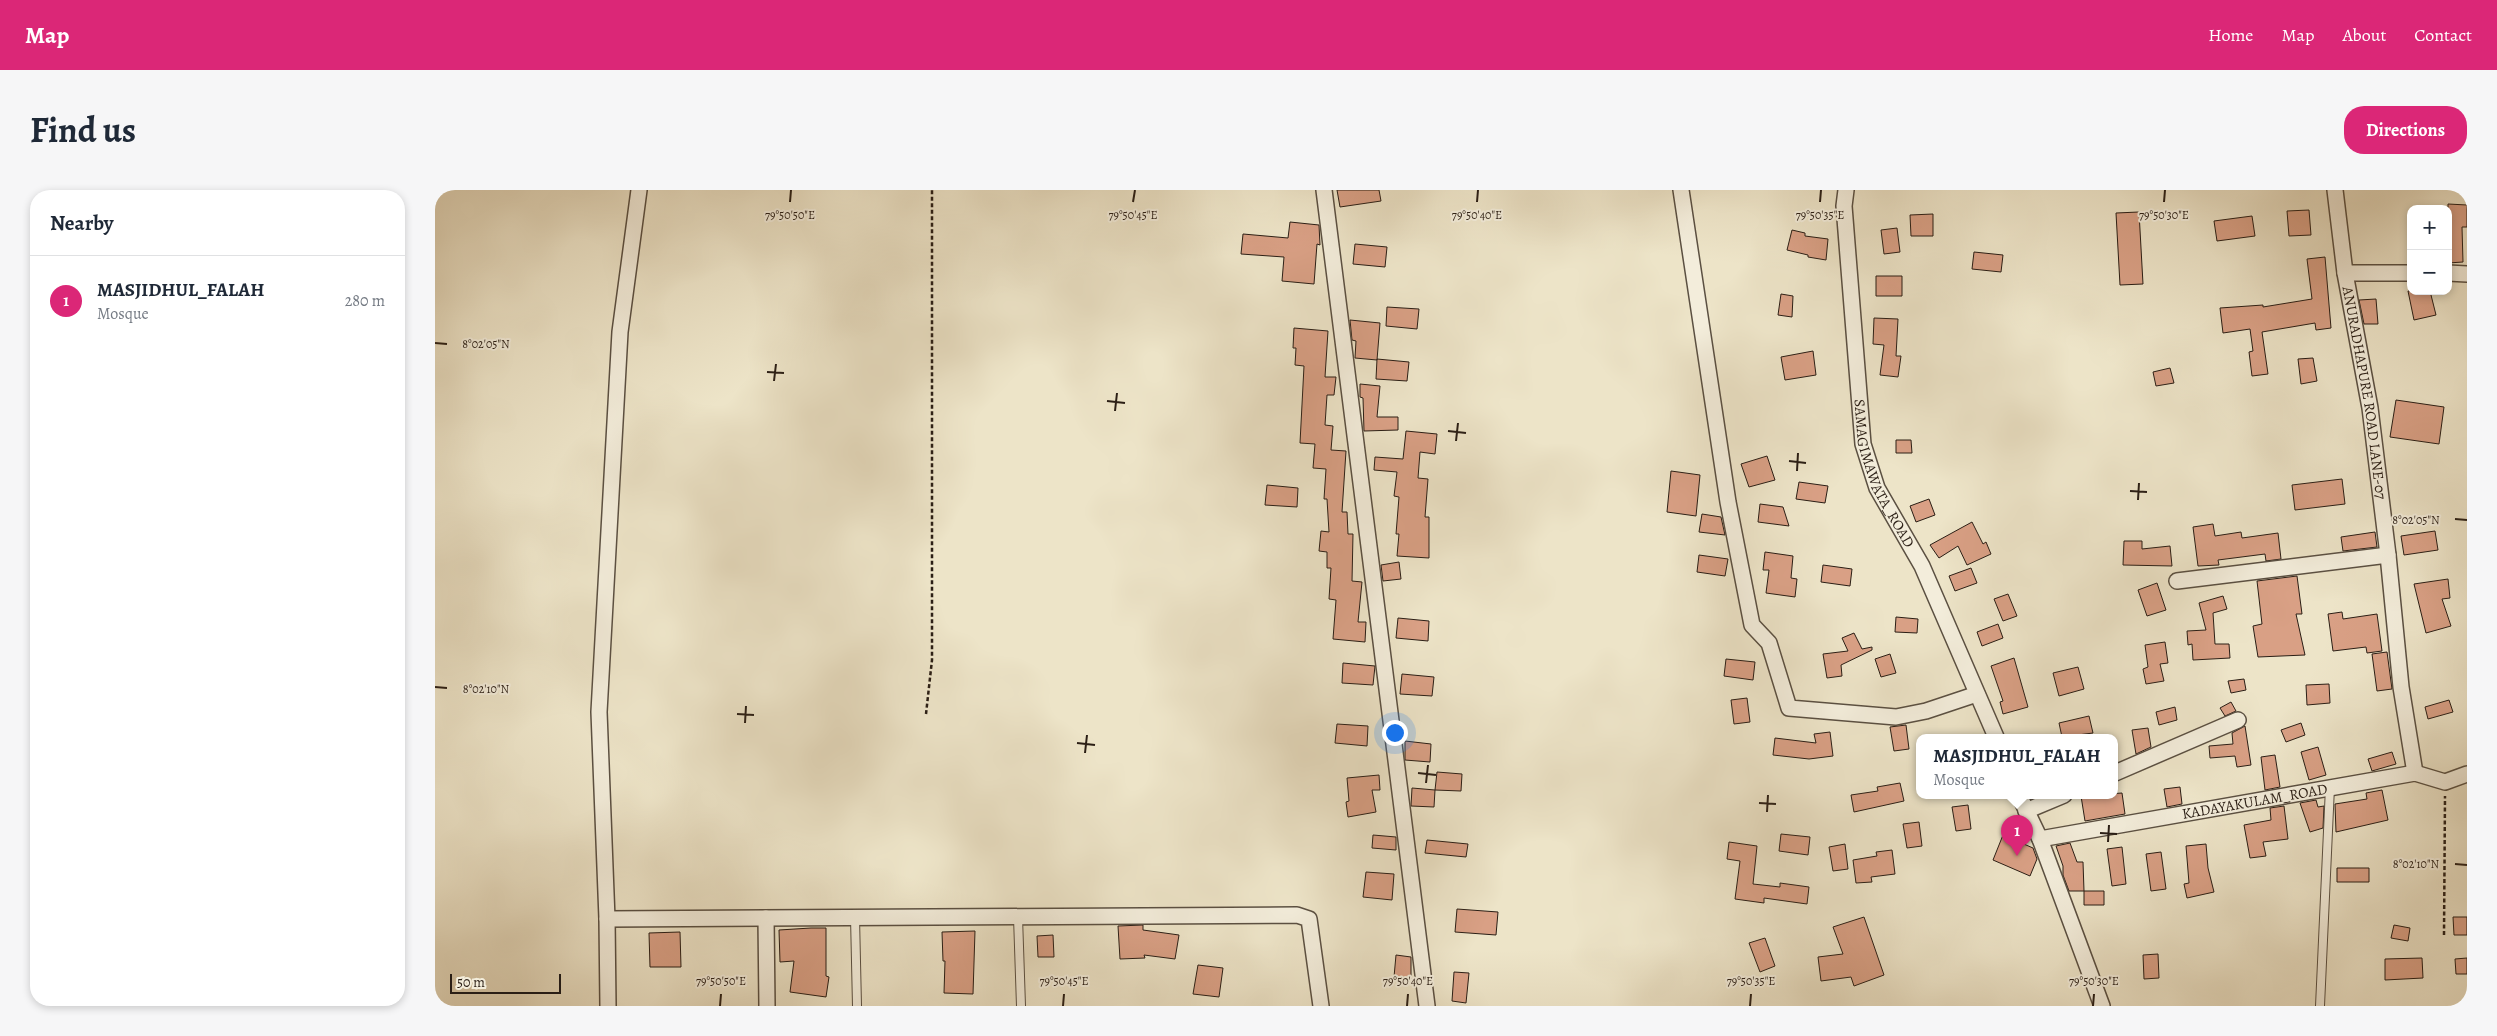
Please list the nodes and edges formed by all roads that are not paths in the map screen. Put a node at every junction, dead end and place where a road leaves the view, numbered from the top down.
1 (639, 190) edge
2 (1324, 190) edge
3 (1681, 190) edge
4 (1846, 190) edge
5 (2335, 190) edge
6 (2345, 273) junction
7 (2407, 273) edge
8 (2452, 274) edge
9 (2467, 274) edge
10 (2388, 555) junction
11 (2177, 581) dead end
12 (1977, 694) junction
13 (2238, 720) dead end
14 (1995, 734) edge
15 (2118, 772) edge
16 (2415, 773) junction
17 (2467, 774) edge
18 (2330, 787) junction
19 (2021, 799) edge
20 (2054, 799) edge
21 (2026, 811) junction
22 (2040, 839) junction
23 (855, 917) junction
24 (766, 918) junction
25 (1018, 918) junction
26 (607, 920) junction
27 (608, 1006) edge
28 (767, 1006) edge
29 (857, 1006) edge
30 (1021, 1006) edge
31 (1321, 1006) edge
32 (1427, 1006) edge
33 (2102, 1006) edge
34 (2320, 1006) edge

1 - 26 street
2 - 32 street
3 - 12 street
4 - 12 street, SAMAGIMAWATA_ROAD
5 - 6 street, ANURADHAPURE ROAD LANE-07
6 - 7 street
6 - 10 street, ANURADHAPURE ROAD LANE-07
8 - 9 street
10 - 11 street
10 - 16 street, ANURADHAPURE ROAD LANE-07
12 - 14 street, SAMAGIMAWATA_ROAD
13 - 15 street
16 - 17 street, KADAYAKULAM_ROAD
16 - 18 street, KADAYAKULAM_ROAD
18 - 22 street, KADAYAKULAM_ROAD
18 - 34 lane
19 - 21 street
20 - 21 street
21 - 22 street
22 - 33 street
23 - 24 street
23 - 25 street
23 - 29 lane
24 - 26 street
24 - 28 street
25 - 30 lane
25 - 31 street
26 - 27 street

